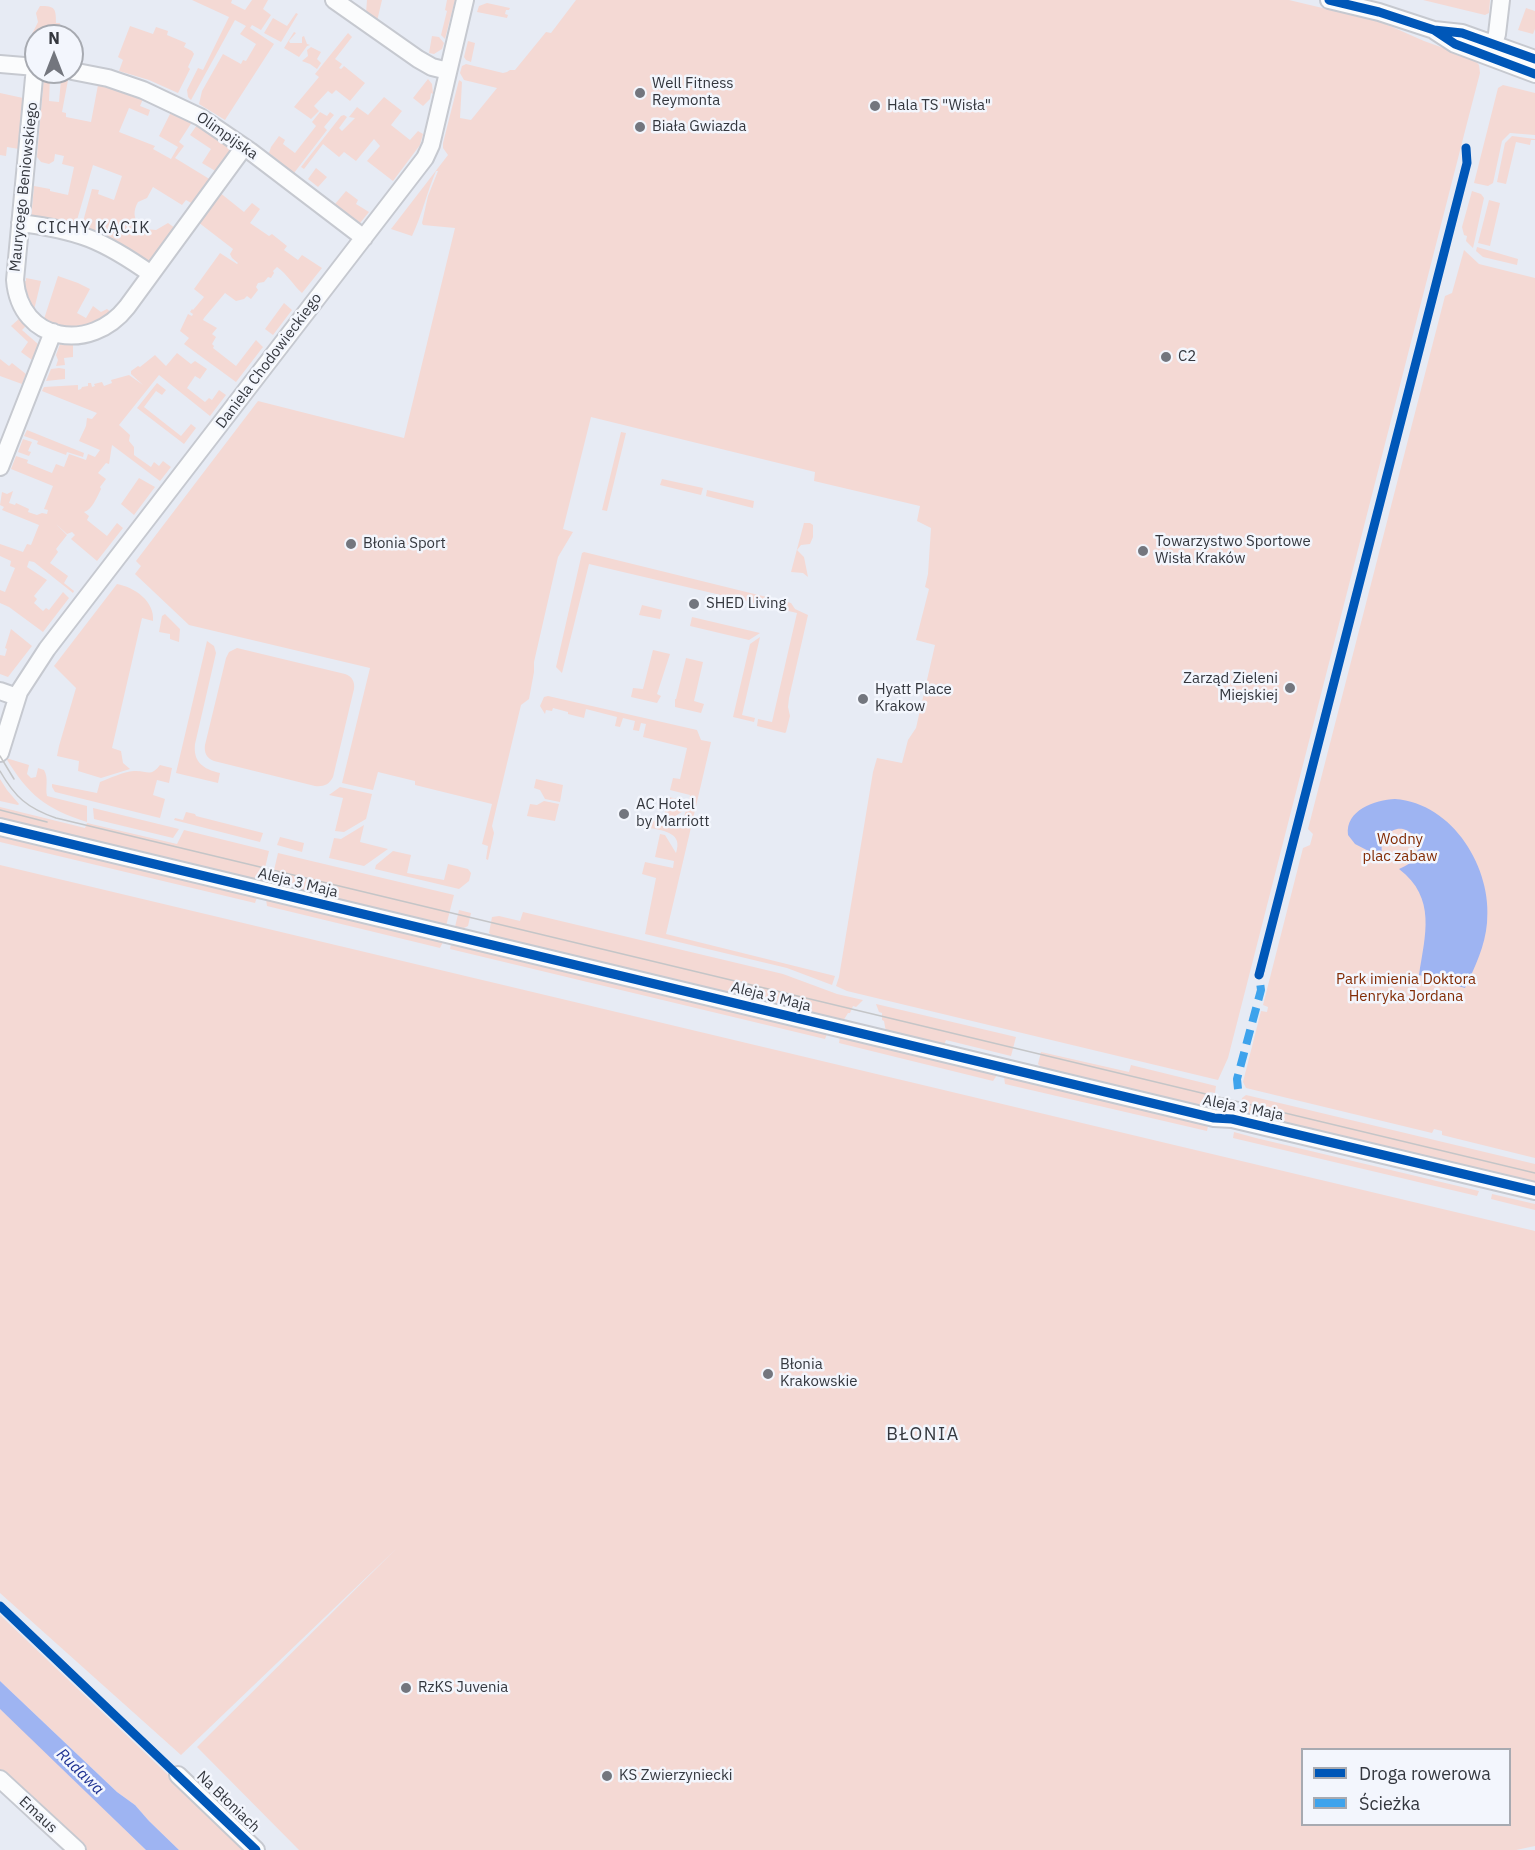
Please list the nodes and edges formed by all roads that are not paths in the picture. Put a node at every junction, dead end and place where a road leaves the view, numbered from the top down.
1 (334, 0) edge
2 (465, 0) edge
3 (1329, 0) edge
4 (1500, 0) edge
5 (1492, 51) junction
6 (1535, 59) edge
7 (0, 64) edge
8 (24, 66) edge
9 (448, 71) junction
10 (84, 73) edge
11 (1535, 74) edge
12 (34, 84) edge
13 (244, 147) junction
14 (20, 223) junction
15 (364, 238) junction
16 (151, 274) junction
17 (53, 332) junction
18 (0, 467) edge
19 (0, 691) edge
20 (17, 697) junction
21 (0, 753) edge
22 (0, 827) edge
23 (1535, 1191) edge
24 (178, 1775) dead end
25 (0, 1779) edge
26 (77, 1850) edge
27 (256, 1850) edge

1 - 9 street
2 - 9 street, Daniela Chodowieckiego
3 - 5 street
4 - 5 street
5 - 6 street
5 - 11 street
7 - 8 street
9 - 15 street, Daniela Chodowieckiego
10 - 13 street, Olimpijska
12 - 14 street, Maurycego Beniowskiego
13 - 15 street, Olimpijska
13 - 16 street, Maurycego Beniowskiego
14 - 16 street
14 - 17 street, Maurycego Beniowskiego
15 - 20 street, Daniela Chodowieckiego
16 - 17 street, Maurycego Beniowskiego
17 - 18 street
19 - 20 street
20 - 21 street, Daniela Chodowieckiego
22 - 23 street, Aleja 3 Maja
24 - 27 street, Na Błoniach
25 - 26 street, Emaus

